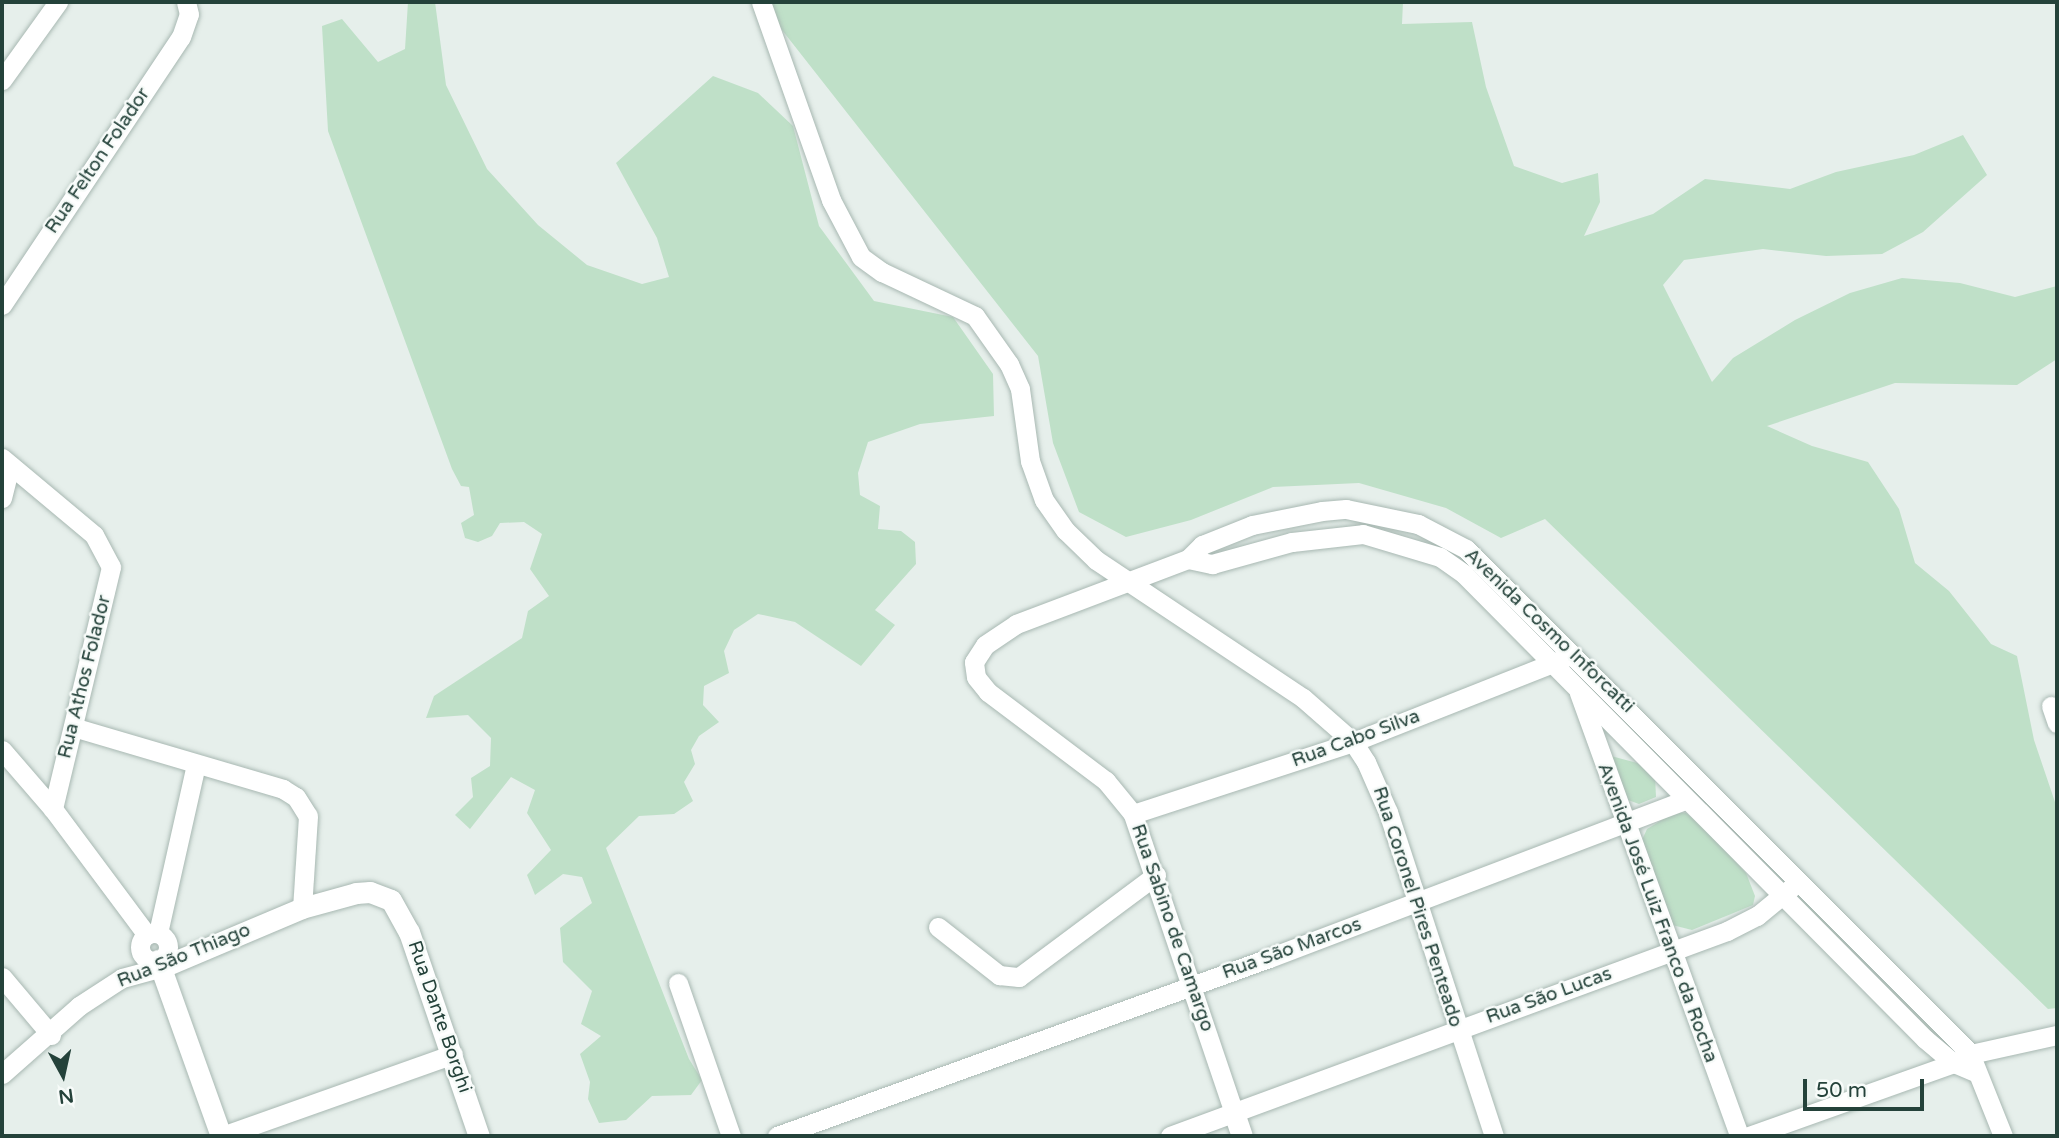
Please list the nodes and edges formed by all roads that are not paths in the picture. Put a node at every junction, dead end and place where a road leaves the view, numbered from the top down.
1 (58, 2) edge
2 (761, 2) edge
3 (188, 8) edge
4 (2, 80) edge
5 (2, 305) edge
6 (6, 462) edge
7 (2, 498) edge
8 (1188, 559) junction
9 (1130, 583) junction
10 (1572, 651) junction
11 (1554, 666) junction
12 (1577, 689) junction
13 (73, 727) junction
14 (1353, 742) junction
15 (2, 750) edge
16 (196, 765) junction
17 (1686, 800) junction
18 (53, 809) junction
19 (1133, 814) junction
20 (1622, 822) junction
21 (1156, 875) junction
22 (1800, 881) junction
23 (1783, 896) junction
24 (391, 900) joint
25 (1417, 903) junction
26 (302, 908) junction
27 (939, 927) dead end
28 (153, 934) junction
29 (1669, 953) junction
30 (159, 964) junction
31 (2, 977) edge
32 (678, 983) dead end
33 (1192, 986) junction
34 (1457, 1029) junction
35 (51, 1035) junction
36 (2057, 1035) edge
37 (453, 1054) junction
38 (1967, 1063) junction
39 (2, 1074) edge
40 (1234, 1113) junction
41 (222, 1136) edge
42 (479, 1136) edge
43 (732, 1136) edge
44 (777, 1136) edge
45 (1170, 1136) edge
46 (1242, 1136) edge
47 (1494, 1136) edge
48 (1739, 1136) edge
49 (1749, 1136) edge
50 (2003, 1136) edge

1 - 4 street
2 - 9 street, Rua Coronel Pires Penteado
3 - 5 street, Rua Felton Folador
6 - 7 street
6 - 13 street, Rua Athos Folador
8 - 9 street
8 - 10 street, Avenida Cosmo Inforcatti
8 - 11 street, Avenida Cosmo Inforcatti
9 - 14 street, Rua Coronel Pires Penteado
9 - 19 street, Rua Sabino de Camargo
10 - 11 street, Rua Cabo Silva
10 - 22 street, Avenida Cosmo Inforcatti
11 - 12 street, Avenida Cosmo Inforcatti
11 - 14 street, Rua Cabo Silva
12 - 17 street, Avenida Cosmo Inforcatti
12 - 20 street, Avenida José Luiz Franco da Rocha
13 - 16 street
13 - 18 street, Rua Athos Folador
14 - 19 street, Rua Cabo Silva
14 - 25 street, Rua Coronel Pires Penteado
15 - 18 street
16 - 26 street
16 - 28 street
17 - 20 street, Rua São Marcos
17 - 23 street, Avenida Cosmo Inforcatti
18 - 28 street
19 - 21 street, Rua Sabino de Camargo
20 - 25 street, Rua São Marcos
20 - 29 street, Avenida José Luiz Franco da Rocha
21 - 27 street
21 - 33 street, Rua Sabino de Camargo
22 - 23 street, Rua São Lucas
22 - 38 street, Avenida Cosmo Inforcatti
23 - 29 street, Rua São Lucas
23 - 38 street, Avenida Cosmo Inforcatti
24 - 26 street, Rua São Thiago
24 - 37 street, Rua Dante Borghi
25 - 33 street, Rua São Marcos
25 - 34 street, Rua Coronel Pires Penteado
26 - 30 street, Rua São Thiago
28 - 30 street
29 - 34 street, Rua São Lucas
29 - 48 street, Avenida José Luiz Franco da Rocha
30 - 35 street, Rua São Thiago
30 - 41 street
31 - 35 street
32 - 43 street
33 - 40 street, Rua Sabino de Camargo
33 - 44 street, Rua São Marcos
34 - 40 street, Rua São Lucas
34 - 47 street, Rua Coronel Pires Penteado
35 - 39 street, Rua São Thiago
36 - 38 street
37 - 41 street
37 - 42 street, Rua Dante Borghi
38 - 49 street
38 - 50 street
40 - 45 street, Rua São Lucas
40 - 46 street, Rua Sabino de Camargo

